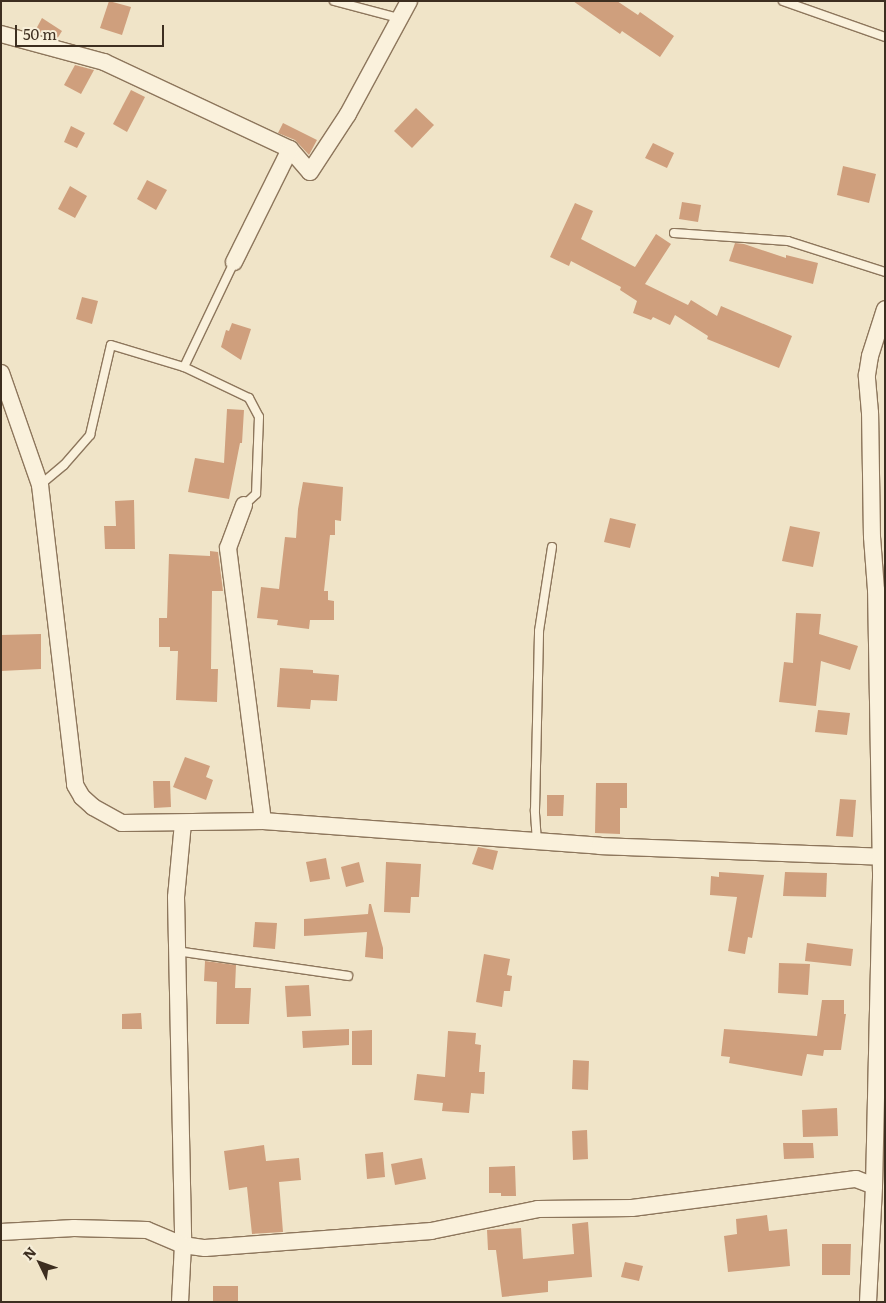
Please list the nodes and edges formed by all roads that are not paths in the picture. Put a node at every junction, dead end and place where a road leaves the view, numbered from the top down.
1 (334, 1) edge
2 (409, 1) edge
3 (783, 1) edge
4 (399, 18) junction
5 (2, 37) edge
6 (885, 37) edge
7 (290, 150) junction
8 (674, 233) dead end
9 (234, 262) joint
10 (885, 272) edge
11 (885, 309) edge
12 (184, 367) junction
13 (1, 373) edge
14 (40, 485) junction
15 (244, 505) joint
16 (552, 547) dead end
17 (264, 821) junction
18 (183, 822) junction
19 (537, 842) junction
20 (882, 868) edge
21 (178, 951) junction
22 (348, 976) dead end
23 (874, 1186) junction
24 (1, 1232) edge
25 (184, 1245) junction
26 (180, 1302) edge
27 (868, 1302) edge

1 - 4 lane
2 - 4 street
3 - 6 lane
4 - 7 street
5 - 7 street
7 - 9 street
8 - 10 lane
9 - 12 lane
11 - 20 street
12 - 14 lane
12 - 15 lane
13 - 14 street
14 - 18 street
15 - 17 street
16 - 19 lane
17 - 18 street
17 - 19 street
18 - 21 street
19 - 20 street
20 - 23 street
21 - 22 lane
21 - 25 street
23 - 25 street
23 - 27 street
24 - 25 street
25 - 26 street

